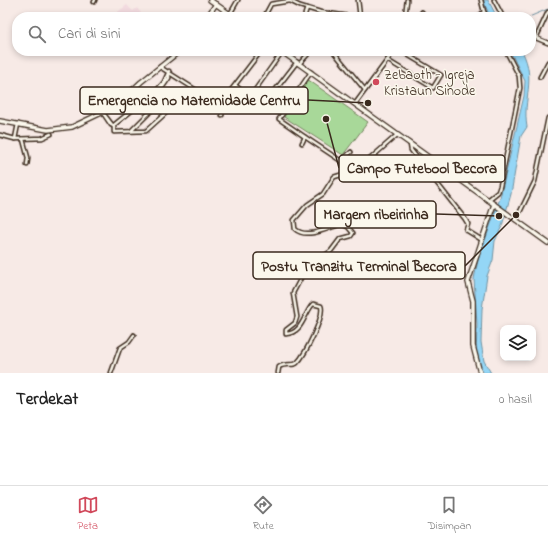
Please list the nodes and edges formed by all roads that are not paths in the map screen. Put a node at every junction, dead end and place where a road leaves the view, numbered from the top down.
1 (210, 0) edge
2 (238, 0) edge
3 (358, 0) edge
4 (407, 0) edge
5 (481, 0) edge
6 (494, 0) edge
7 (274, 1) edge
8 (290, 1) edge
9 (216, 4) junction
10 (307, 8) junction
11 (210, 12) edge
12 (227, 12) edge
13 (234, 12) edge
14 (266, 12) edge
15 (306, 12) edge
16 (329, 12) edge
17 (359, 12) edge
18 (406, 12) edge
19 (484, 12) edge
20 (500, 12) edge
21 (548, 12) edge
22 (548, 44) edge
23 (174, 56) edge
24 (257, 56) edge
25 (279, 56) edge
26 (288, 56) edge
27 (306, 56) edge
28 (337, 56) edge
29 (390, 56) edge
30 (409, 56) edge
31 (509, 56) edge
32 (387, 60) junction
33 (548, 62) edge
34 (298, 63) junction
35 (160, 67) junction
36 (169, 71) junction
37 (311, 72) junction
38 (540, 77) dead end
39 (236, 86) junction
40 (365, 90) junction
41 (270, 97) dead end
42 (157, 104) junction
43 (355, 104) junction
44 (548, 118) edge
45 (0, 121) edge
46 (18, 124) junction
47 (113, 126) junction
48 (130, 132) junction
49 (51, 134) dead end
50 (397, 134) junction
51 (0, 136) edge
52 (305, 137) junction
53 (15, 139) junction
54 (23, 139) junction
55 (302, 143) dead end
56 (410, 144) junction
57 (351, 152) dead end
58 (27, 165) dead end
59 (488, 200) junction
60 (495, 205) junction
61 (514, 218) junction
62 (482, 240) junction
63 (548, 243) edge
64 (134, 335) dead end
65 (111, 373) edge
66 (278, 373) edge
67 (480, 373) edge

1 - 9 street
2 - 13 street
3 - 17 street
4 - 18 street
5 - 19 street
6 - 20 street
7 - 8 street
7 - 14 street
8 - 10 street
9 - 11 street
9 - 12 street
10 - 15 street
10 - 16 street
21 - 22 street
23 - 35 street
24 - 39 street
25 - 39 street
26 - 34 street
27 - 34 street
28 - 40 street
29 - 32 street
30 - 32 street
31 - 59 street
32 - 40 street
33 - 38 street
34 - 37 street
34 - 41 street
35 - 36 street
35 - 46 street
36 - 39 street
36 - 42 street
36 - 47 street
37 - 43 street
37 - 52 street
40 - 43 street
42 - 48 street
42 - 48 street
43 - 50 street
44 - 61 street
45 - 46 street
46 - 53 street
47 - 47 street
47 - 48 street
49 - 54 street
50 - 56 street
50 - 66 street
51 - 53 street
52 - 55 street
52 - 57 street
53 - 54 street
54 - 58 street
56 - 59 street
56 - 62 street
59 - 60 street
60 - 61 street
60 - 62 street
61 - 63 street
62 - 67 street
64 - 65 street

